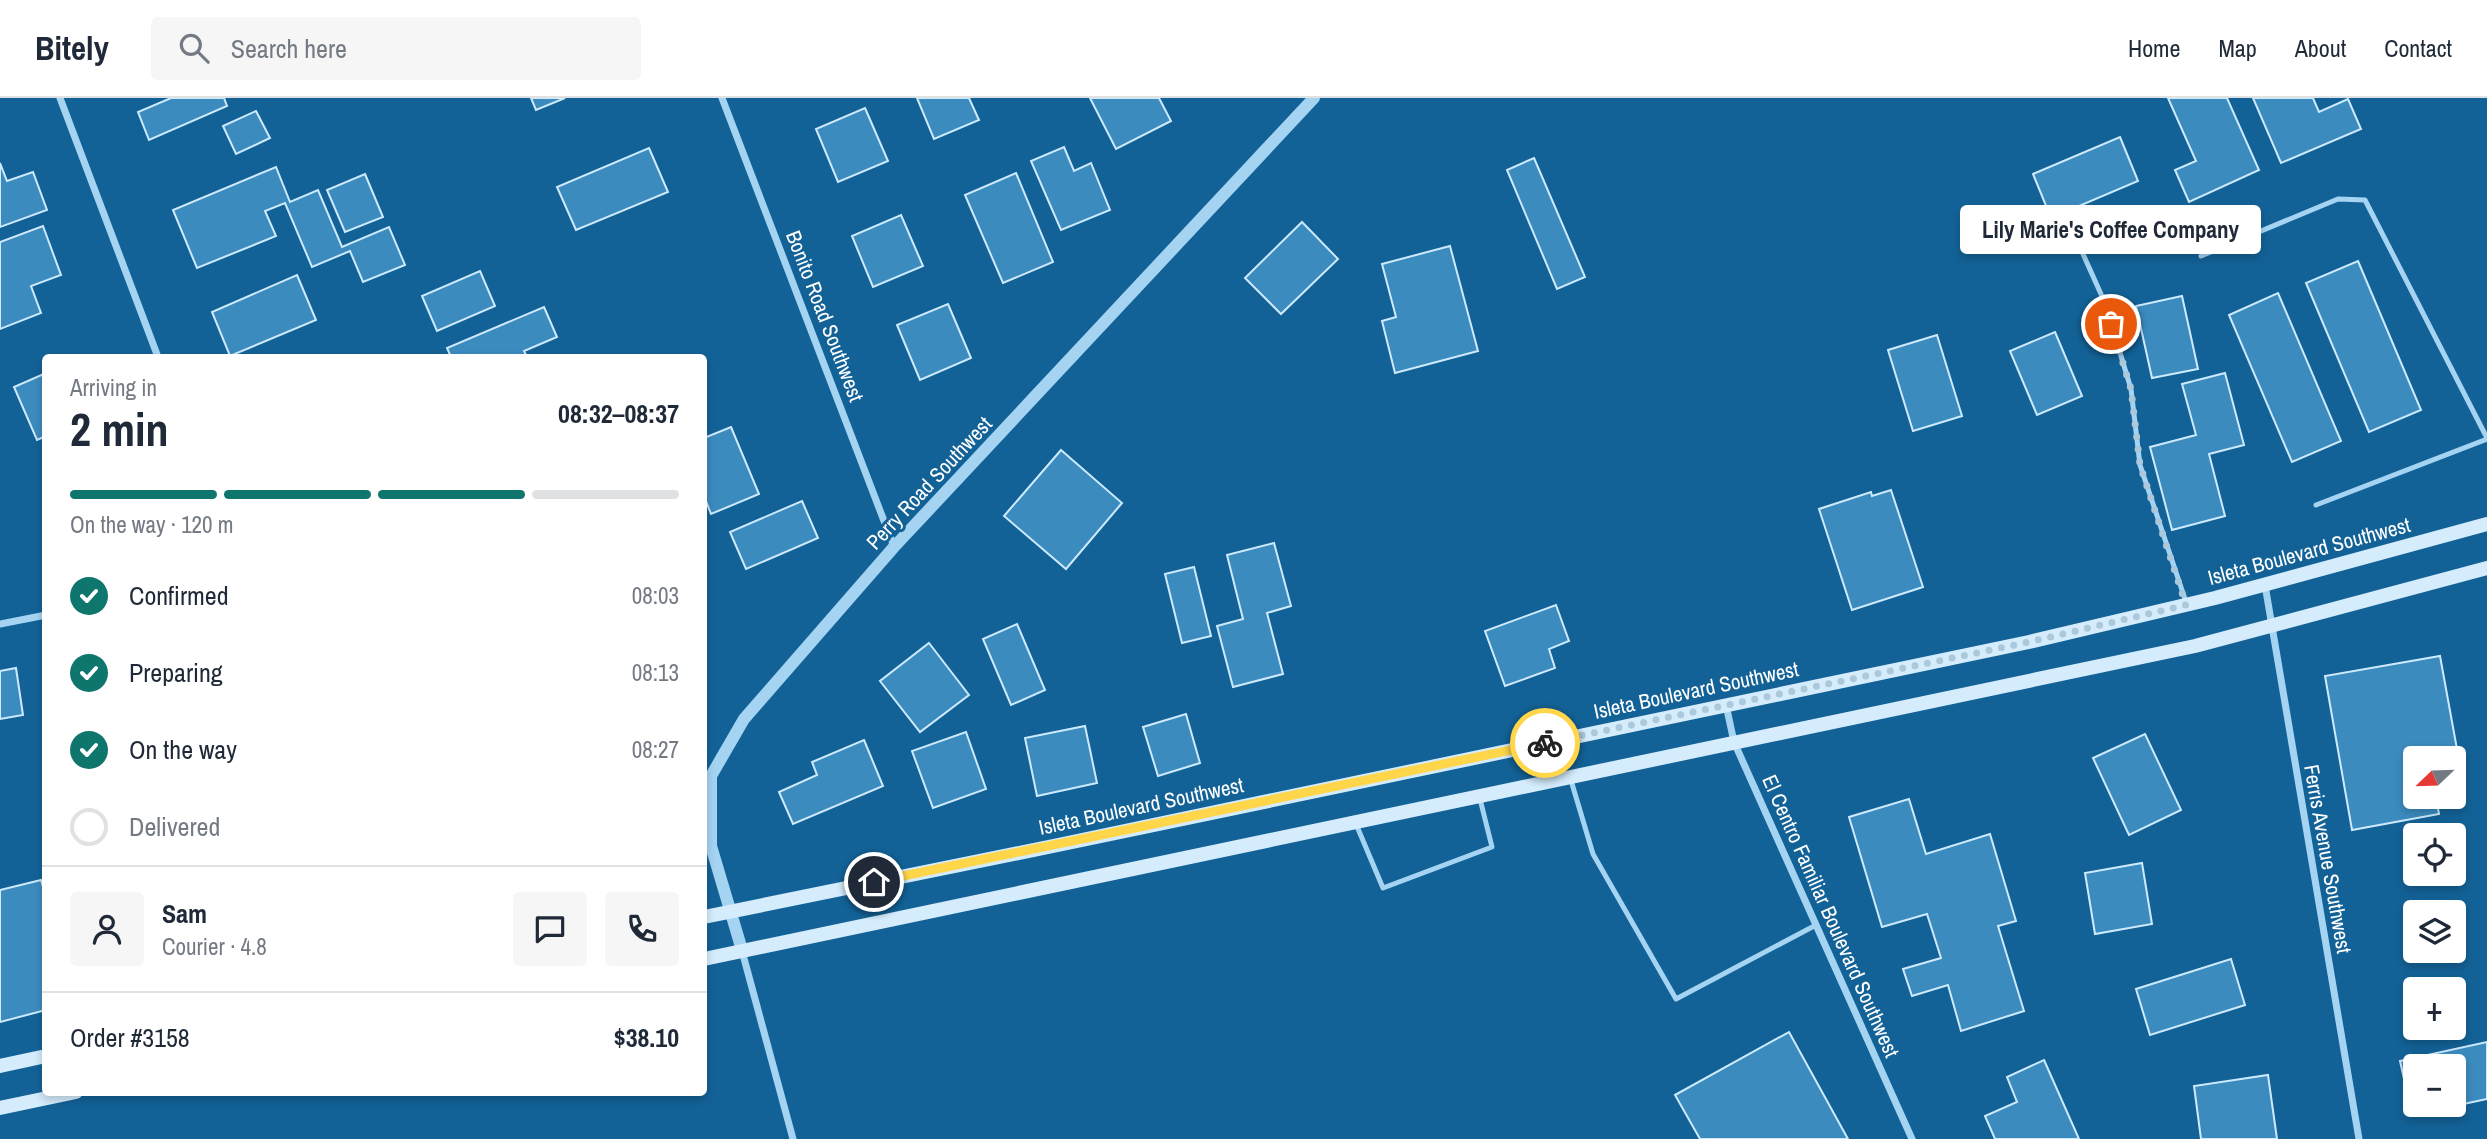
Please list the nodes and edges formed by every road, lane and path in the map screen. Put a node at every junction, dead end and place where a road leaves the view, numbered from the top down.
1 (60, 98) edge
2 (722, 98) edge
3 (1314, 98) edge
4 (2083, 254) dead end
5 (2201, 256) dead end
6 (157, 354) edge
7 (2487, 438) edge
8 (2316, 505) dead end
9 (2487, 524) edge
10 (894, 547) junction
11 (2487, 568) edge
12 (2265, 585) junction
13 (2186, 605) junction
14 (42, 616) edge
15 (0, 624) edge
16 (2270, 626) junction
17 (1726, 705) junction
18 (1734, 742) junction
19 (1569, 776) junction
20 (1479, 794) junction
21 (1354, 821) junction
22 (731, 911) junction
23 (707, 916) edge
24 (1816, 925) junction
25 (742, 950) junction
26 (707, 958) edge
27 (42, 1057) edge
28 (0, 1066) edge
29 (57, 1096) edge
30 (0, 1108) edge
31 (793, 1139) edge
32 (1912, 1139) edge
33 (2359, 1139) edge

1 - 6 street
2 - 10 street, Bonito Road Southwest
3 - 10 street, Perry Road Southwest
4 - 13 lane
5 - 7 lane
7 - 8 lane
9 - 12 main road, Isleta Boulevard Southwest
10 - 22 street, Perry Road Southwest
11 - 16 main road
12 - 13 main road, Isleta Boulevard Southwest
12 - 16 street, Ferris Avenue Southwest
13 - 17 main road, Isleta Boulevard Southwest
14 - 15 street
16 - 18 main road
16 - 33 street, Ferris Avenue Southwest
17 - 18 street, El Centro Familiar Boulevard Southwest
17 - 22 main road, Isleta Boulevard Southwest
18 - 19 main road
18 - 24 street, El Centro Familiar Boulevard Southwest
19 - 20 main road
19 - 24 lane
20 - 21 main road
20 - 21 lane
21 - 25 main road
22 - 23 main road, Isleta Boulevard Southwest
22 - 25 street, Perry Road Southwest
24 - 32 street, El Centro Familiar Boulevard Southwest
25 - 26 main road
25 - 31 street
27 - 28 main road
29 - 30 main road

